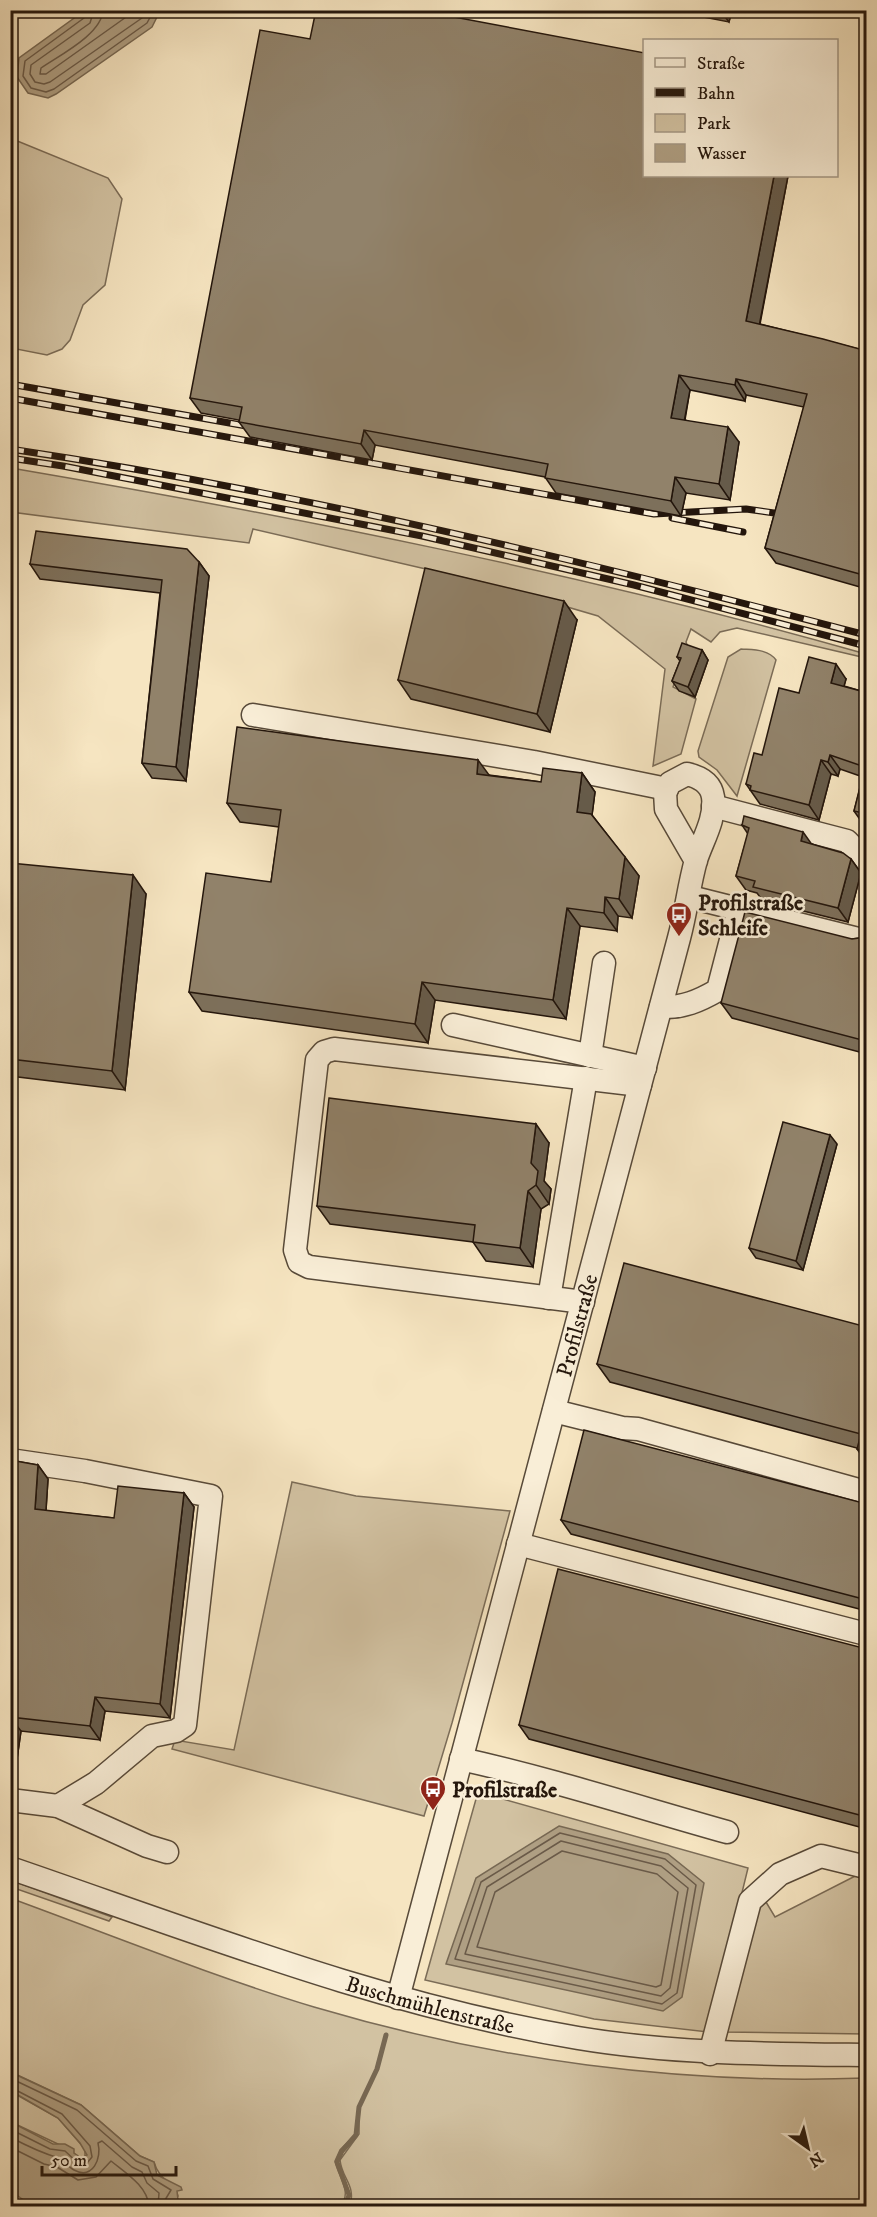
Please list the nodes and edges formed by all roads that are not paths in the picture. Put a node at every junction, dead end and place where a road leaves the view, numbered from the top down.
1 (253, 715) dead end
2 (666, 789) junction
3 (713, 806) junction
4 (696, 861) junction
5 (867, 861) edge
6 (690, 897) junction
7 (739, 909) junction
8 (867, 941) edge
9 (604, 963) dead end
10 (661, 1007) junction
11 (453, 1025) dead end
12 (590, 1056) junction
13 (642, 1077) junction
14 (586, 1078) junction
15 (549, 1298) junction
16 (583, 1302) junction
17 (554, 1411) junction
18 (10, 1460) edge
19 (867, 1492) edge
20 (518, 1544) junction
21 (867, 1634) edge
22 (461, 1759) junction
23 (10, 1800) edge
24 (58, 1806) junction
25 (726, 1832) dead end
26 (167, 1852) dead end
27 (867, 1867) edge
28 (10, 1868) edge
29 (398, 1998) junction
30 (710, 2054) junction
31 (867, 2055) edge

1 - 2 street
2 - 3 street
2 - 4 street
3 - 4 street, Profilstraße
3 - 5 street
4 - 6 street, Profilstraße
6 - 7 street
6 - 10 street, Profilstraße
7 - 8 street
7 - 10 street
9 - 12 street
10 - 13 street, Profilstraße
11 - 12 street
12 - 13 street
13 - 14 street
13 - 16 street, Profilstraße
14 - 15 street
14 - 15 street
15 - 16 street
16 - 17 street, Profilstraße
17 - 19 street
17 - 20 street, Profilstraße
18 - 24 street
20 - 21 street
20 - 22 street, Profilstraße
22 - 25 street
22 - 29 street, Profilstraße
23 - 24 street
24 - 26 street
27 - 30 street
28 - 29 street, Buschmühlenstraße
29 - 30 street, Buschmühlenstraße
30 - 31 street, Buschmühlenstraße

